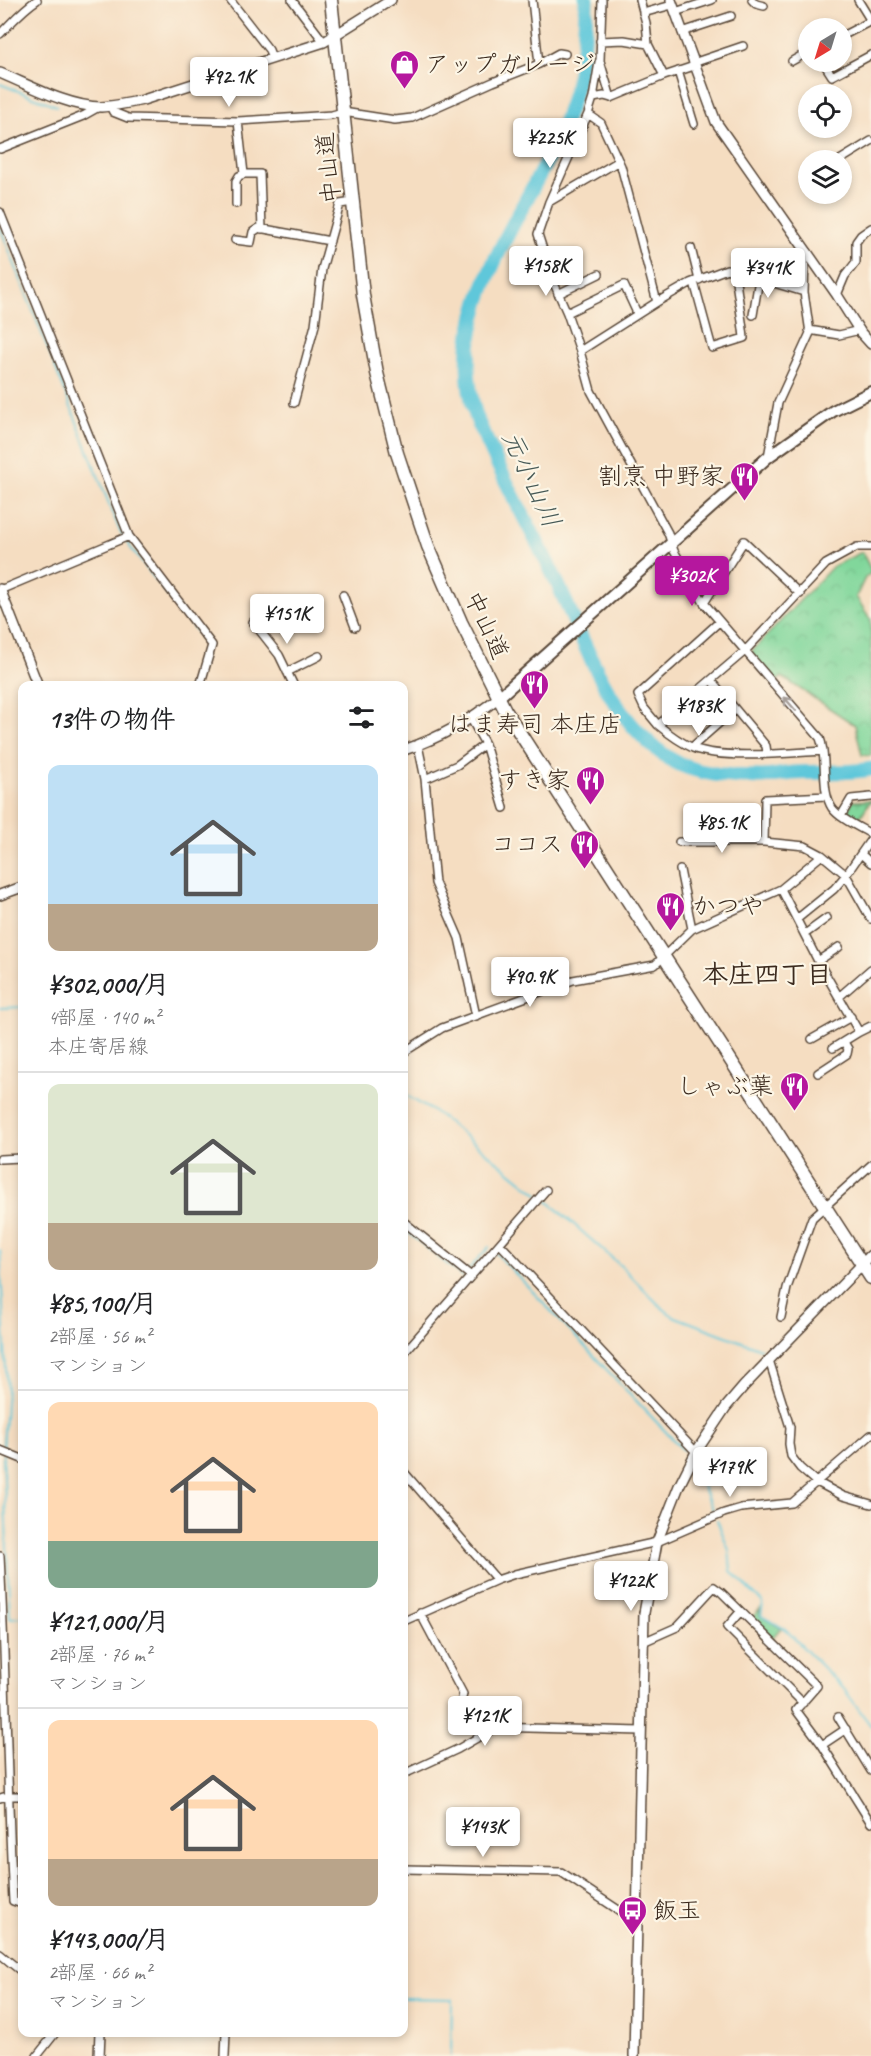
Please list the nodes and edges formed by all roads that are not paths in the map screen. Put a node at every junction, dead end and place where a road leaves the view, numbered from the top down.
1 (37, 0) edge
2 (230, 0) edge
3 (292, 0) edge
4 (331, 0) edge
5 (391, 0) edge
6 (532, 0) edge
7 (602, 0) edge
8 (640, 0) edge
9 (712, 0) edge
10 (752, 0) edge
11 (858, 0) edge
12 (871, 3) edge
13 (673, 6) edge
14 (764, 6) dead end
15 (864, 8) junction
16 (644, 13) junction
17 (731, 16) dead end
18 (852, 31) edge
19 (682, 32) junction
20 (0, 34) edge
21 (329, 39) junction
22 (600, 40) junction
23 (648, 44) junction
24 (743, 46) dead end
25 (566, 54) dead end
26 (871, 55) edge
27 (272, 58) junction
28 (798, 58) edge
29 (600, 61) junction
30 (792, 61) dead end
31 (539, 64) junction
32 (694, 65) junction
33 (852, 65) edge
34 (678, 71) junction
35 (0, 73) edge
36 (664, 76) junction
37 (593, 98) junction
38 (611, 98) junction
39 (110, 106) junction
40 (99, 107) junction
41 (343, 112) junction
42 (588, 114) junction
43 (238, 121) junction
44 (694, 124) dead end
45 (871, 141) edge
46 (0, 149) edge
47 (852, 153) edge
48 (619, 160) junction
49 (244, 174) junction
50 (353, 202) junction
51 (549, 202) junction
52 (236, 204) dead end
53 (0, 212) edge
54 (871, 228) edge
55 (262, 229) junction
56 (235, 240) dead end
57 (330, 241) junction
58 (691, 248) dead end
59 (807, 252) junction
60 (735, 272) junction
61 (599, 274) dead end
62 (759, 279) junction
63 (697, 281) junction
64 (804, 292) junction
65 (558, 294) junction
66 (837, 295) junction
67 (657, 302) junction
68 (567, 313) junction
69 (638, 313) junction
70 (753, 315) dead end
71 (809, 330) junction
72 (860, 330) junction
73 (871, 344) edge
74 (580, 351) junction
75 (871, 392) edge
76 (294, 403) dead end
77 (768, 457) junction
78 (129, 536) junction
79 (671, 543) junction
80 (871, 547) edge
81 (0, 590) edge
82 (800, 594) junction
83 (344, 595) dead end
84 (704, 603) junction
85 (253, 622) dead end
86 (719, 622) junction
87 (355, 627) dead end
88 (745, 651) junction
89 (319, 656) dead end
90 (287, 672) junction
91 (711, 680) junction
92 (36, 681) edge
93 (201, 681) edge
94 (292, 681) edge
95 (498, 697) junction
96 (735, 709) junction
97 (470, 717) junction
98 (658, 725) junction
99 (485, 744) junction
100 (418, 745) junction
101 (692, 747) junction
102 (408, 749) edge
103 (767, 753) junction
104 (823, 755) junction
105 (425, 779) junction
106 (827, 796) junction
107 (871, 797) edge
108 (504, 807) dead end
109 (841, 816) junction
110 (871, 834) edge
111 (871, 839) edge
112 (680, 842) dead end
113 (764, 842) junction
114 (861, 854) junction
115 (822, 855) junction
116 (871, 863) edge
117 (680, 870) dead end
118 (846, 875) junction
119 (18, 888) edge
120 (781, 889) junction
121 (0, 895) edge
122 (827, 918) dead end
123 (797, 919) junction
124 (871, 919) edge
125 (692, 929) junction
126 (805, 934) junction
127 (839, 947) dead end
128 (663, 957) junction
129 (818, 961) junction
130 (871, 969) edge
131 (840, 996) junction
132 (476, 1016) junction
133 (851, 1017) junction
134 (871, 1026) edge
135 (859, 1032) junction
136 (812, 1039) dead end
137 (844, 1042) junction
138 (833, 1048) dead end
139 (408, 1049) edge
140 (818, 1073) dead end
141 (18, 1158) edge
142 (0, 1159) edge
143 (871, 1165) edge
144 (546, 1190) dead end
145 (825, 1206) junction
146 (408, 1225) edge
147 (500, 1244) junction
148 (867, 1259) edge
149 (471, 1276) junction
150 (871, 1278) edge
151 (781, 1317) dead end
152 (408, 1348) edge
153 (768, 1360) junction
154 (871, 1435) edge
155 (0, 1450) edge
156 (696, 1452) junction
157 (18, 1457) edge
158 (408, 1477) edge
159 (815, 1481) junction
160 (871, 1504) edge
161 (657, 1542) junction
162 (0, 1556) edge
163 (497, 1580) junction
164 (740, 1612) junction
165 (420, 1613) junction
166 (408, 1619) edge
167 (643, 1642) junction
168 (803, 1703) junction
169 (467, 1713) dead end
170 (838, 1717) dead end
171 (846, 1729) junction
172 (641, 1731) junction
173 (822, 1745) junction
174 (871, 1771) edge
175 (408, 1772) edge
176 (4, 1797) edge
177 (870, 1820) edge
178 (408, 1869) edge
179 (18, 1903) edge
180 (637, 1921) junction
181 (0, 1954) edge
182 (18, 1969) edge
183 (52, 2037) edge
184 (100, 2037) edge
185 (225, 2037) edge
186 (37, 2056) edge
187 (99, 2056) edge
188 (225, 2056) edge
189 (634, 2056) edge

1 - 20 street
2 - 27 street
3 - 21 street
4 - 21 highway, 中山道
5 - 21 street
6 - 31 street
7 - 22 street
8 - 16 street
9 - 13 street
10 - 14 street
11 - 15 street
12 - 15 street
13 - 16 street
13 - 19 street
15 - 18 street
16 - 23 street
17 - 19 street
19 - 32 street
21 - 27 street
21 - 41 highway, 中山道
22 - 23 street
22 - 29 street
23 - 36 street
24 - 32 street
25 - 31 street
26 - 33 street
27 - 39 street
28 - 30 street
29 - 37 street
29 - 38 street
31 - 41 street
32 - 34 street
32 - 59 street
34 - 36 street
34 - 44 street
35 - 40 street
36 - 38 street
37 - 38 street
37 - 42 street
39 - 40 street
39 - 43 street
40 - 46 street
41 - 43 street
41 - 50 highway, 中山道
42 - 48 street
42 - 51 street
43 - 49 street
45 - 47 street
48 - 51 street
48 - 67 street
49 - 52 street
49 - 55 street
50 - 57 street
50 - 95 highway, 中山道
51 - 65 street
53 - 78 street
54 - 66 street
55 - 56 street
55 - 57 street
57 - 76 street
58 - 63 street
59 - 64 street
59 - 66 street
60 - 62 street
60 - 63 street
60 - 63 street
61 - 65 street
62 - 64 street
62 - 70 street
63 - 67 street
64 - 71 street
65 - 68 street
66 - 72 street
67 - 69 street
68 - 69 street
68 - 74 street
69 - 74 street
71 - 72 street
71 - 77 street
72 - 73 street
74 - 79 street
75 - 77 main road
77 - 79 main road
78 - 81 street
78 - 93 street
79 - 84 street
79 - 95 main road
80 - 82 street
81 - 92 street
82 - 84 street
82 - 88 street
83 - 87 street
84 - 86 street
85 - 90 street
86 - 88 street
86 - 98 street
88 - 91 street
104 -> 88 street
89 - 90 street
90 - 94 street
91 - 96 street
91 - 98 street
95 - 97 street
95 - 128 highway, 中山道
96 - 101 street
96 - 103 street
97 - 99 street
97 - 100 street
98 - 101 street
99 - 105 street
99 - 108 street
100 - 102 street
100 - 105 street
101 - 103 street
103 - 104 street
104 - 106 street
105 - 132 street
106 - 109 street
106 - 113 street
107 - 109 street
109 - 110 street
111 - 114 street
112 - 113 street
113 - 115 street
114 - 116 street
114 - 118 street
115 - 118 street
115 - 120 street
117 - 125 street
118 - 123 street
118 - 124 street
119 - 121 street
120 - 123 street
120 - 125 street
122 - 126 street
123 - 126 street
125 - 128 street
126 - 129 street
127 - 129 street
128 - 132 street
128 - 145 highway, 中山道
129 - 131 street
130 - 131 street
131 - 133 street
132 - 139 street
133 - 135 street
133 - 136 street
134 - 135 street
135 - 137 street
137 - 138 street
137 - 140 street
141 - 142 street
143 - 145 street
144 - 147 street
145 - 148 highway, 中山道
145 - 151 street
146 - 149 street
147 - 149 street
147 - 156 street
148 - 150 highway, 中山道
148 - 153 street
149 - 152 street
153 - 156 street
153 - 159 street
154 - 159 street
155 - 157 street
156 - 161 street
158 - 163 street
159 - 160 street
159 - 161 street
161 - 163 street
161 - 167 street
162 - 176 street
163 - 165 street
164 - 167 street
164 - 168 street
164 - 168 street
165 - 166 street
165 - 169 street
167 - 172 street
168 - 173 street
170 - 171 street
171 - 173 street
171 - 174 street
172 - 175 street
172 - 180 street
173 - 177 street
176 - 179 street
178 - 180 street
180 - 189 street
181 - 182 street
183 - 186 street
184 - 187 street
185 - 188 street

